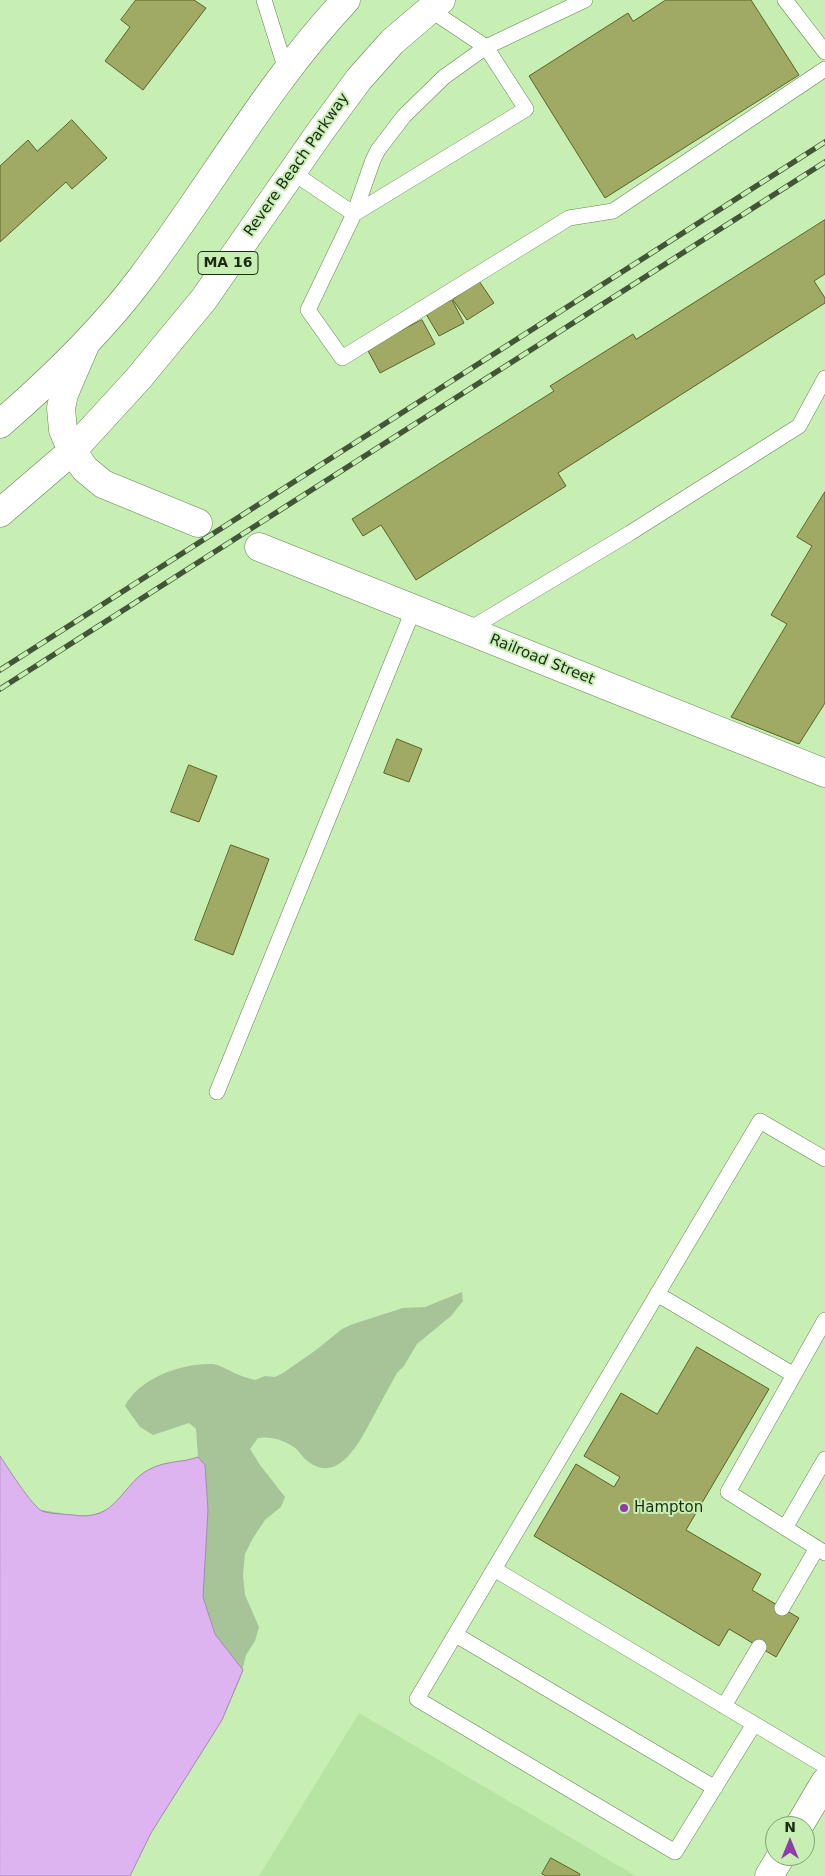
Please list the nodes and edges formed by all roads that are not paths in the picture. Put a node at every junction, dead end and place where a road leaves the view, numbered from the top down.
1 (264, 0) edge
2 (346, 0) edge
3 (585, 0) edge
4 (785, 0) edge
5 (435, 5) edge
6 (486, 47) junction
7 (825, 52) edge
8 (825, 69) edge
9 (286, 70) junction
10 (292, 172) junction
11 (354, 214) junction
12 (86, 343) junction
13 (825, 378) edge
14 (0, 424) edge
15 (72, 451) junction
16 (0, 513) edge
17 (198, 523) dead end
18 (259, 547) dead end
19 (414, 608) junction
20 (468, 630) junction
21 (825, 773) edge
22 (216, 1092) dead end
23 (825, 1159) edge
24 (657, 1294) junction
25 (825, 1320) edge
26 (794, 1375) junction
27 (825, 1459) edge
28 (785, 1528) junction
29 (821, 1551) edge
30 (494, 1568) junction
31 (782, 1608) dead end
32 (456, 1634) junction
33 (759, 1647) dead end
34 (724, 1706) junction
35 (754, 1724) junction
36 (825, 1766) edge
37 (825, 1782) edge
38 (715, 1788) junction
39 (805, 1816) edge

1 - 9 lane
2 - 9 main road
3 - 6 lane
4 - 7 lane
5 - 6 lane
5 - 10 main road, Revere Beach Parkway / MA 16
6 - 11 lane
6 - 11 lane
8 - 11 lane
9 - 12 main road
10 - 11 lane
10 - 15 main road, Revere Beach Parkway / MA 16
12 - 14 main road
12 - 15 main road
13 - 20 lane
15 - 16 main road, Revere Beach Parkway / MA 16
15 - 17 main road
18 - 19 main road, Railroad Street
19 - 20 main road, Railroad Street
19 - 22 lane
20 - 21 main road, Railroad Street
23 - 24 lane
24 - 26 lane
24 - 30 lane
25 - 26 lane
26 - 28 lane
27 - 28 lane
28 - 29 lane
29 - 31 lane
30 - 32 lane
30 - 34 lane
32 - 38 lane
32 - 38 lane
33 - 34 lane
34 - 35 lane
35 - 36 lane
35 - 38 lane
37 - 39 main road

